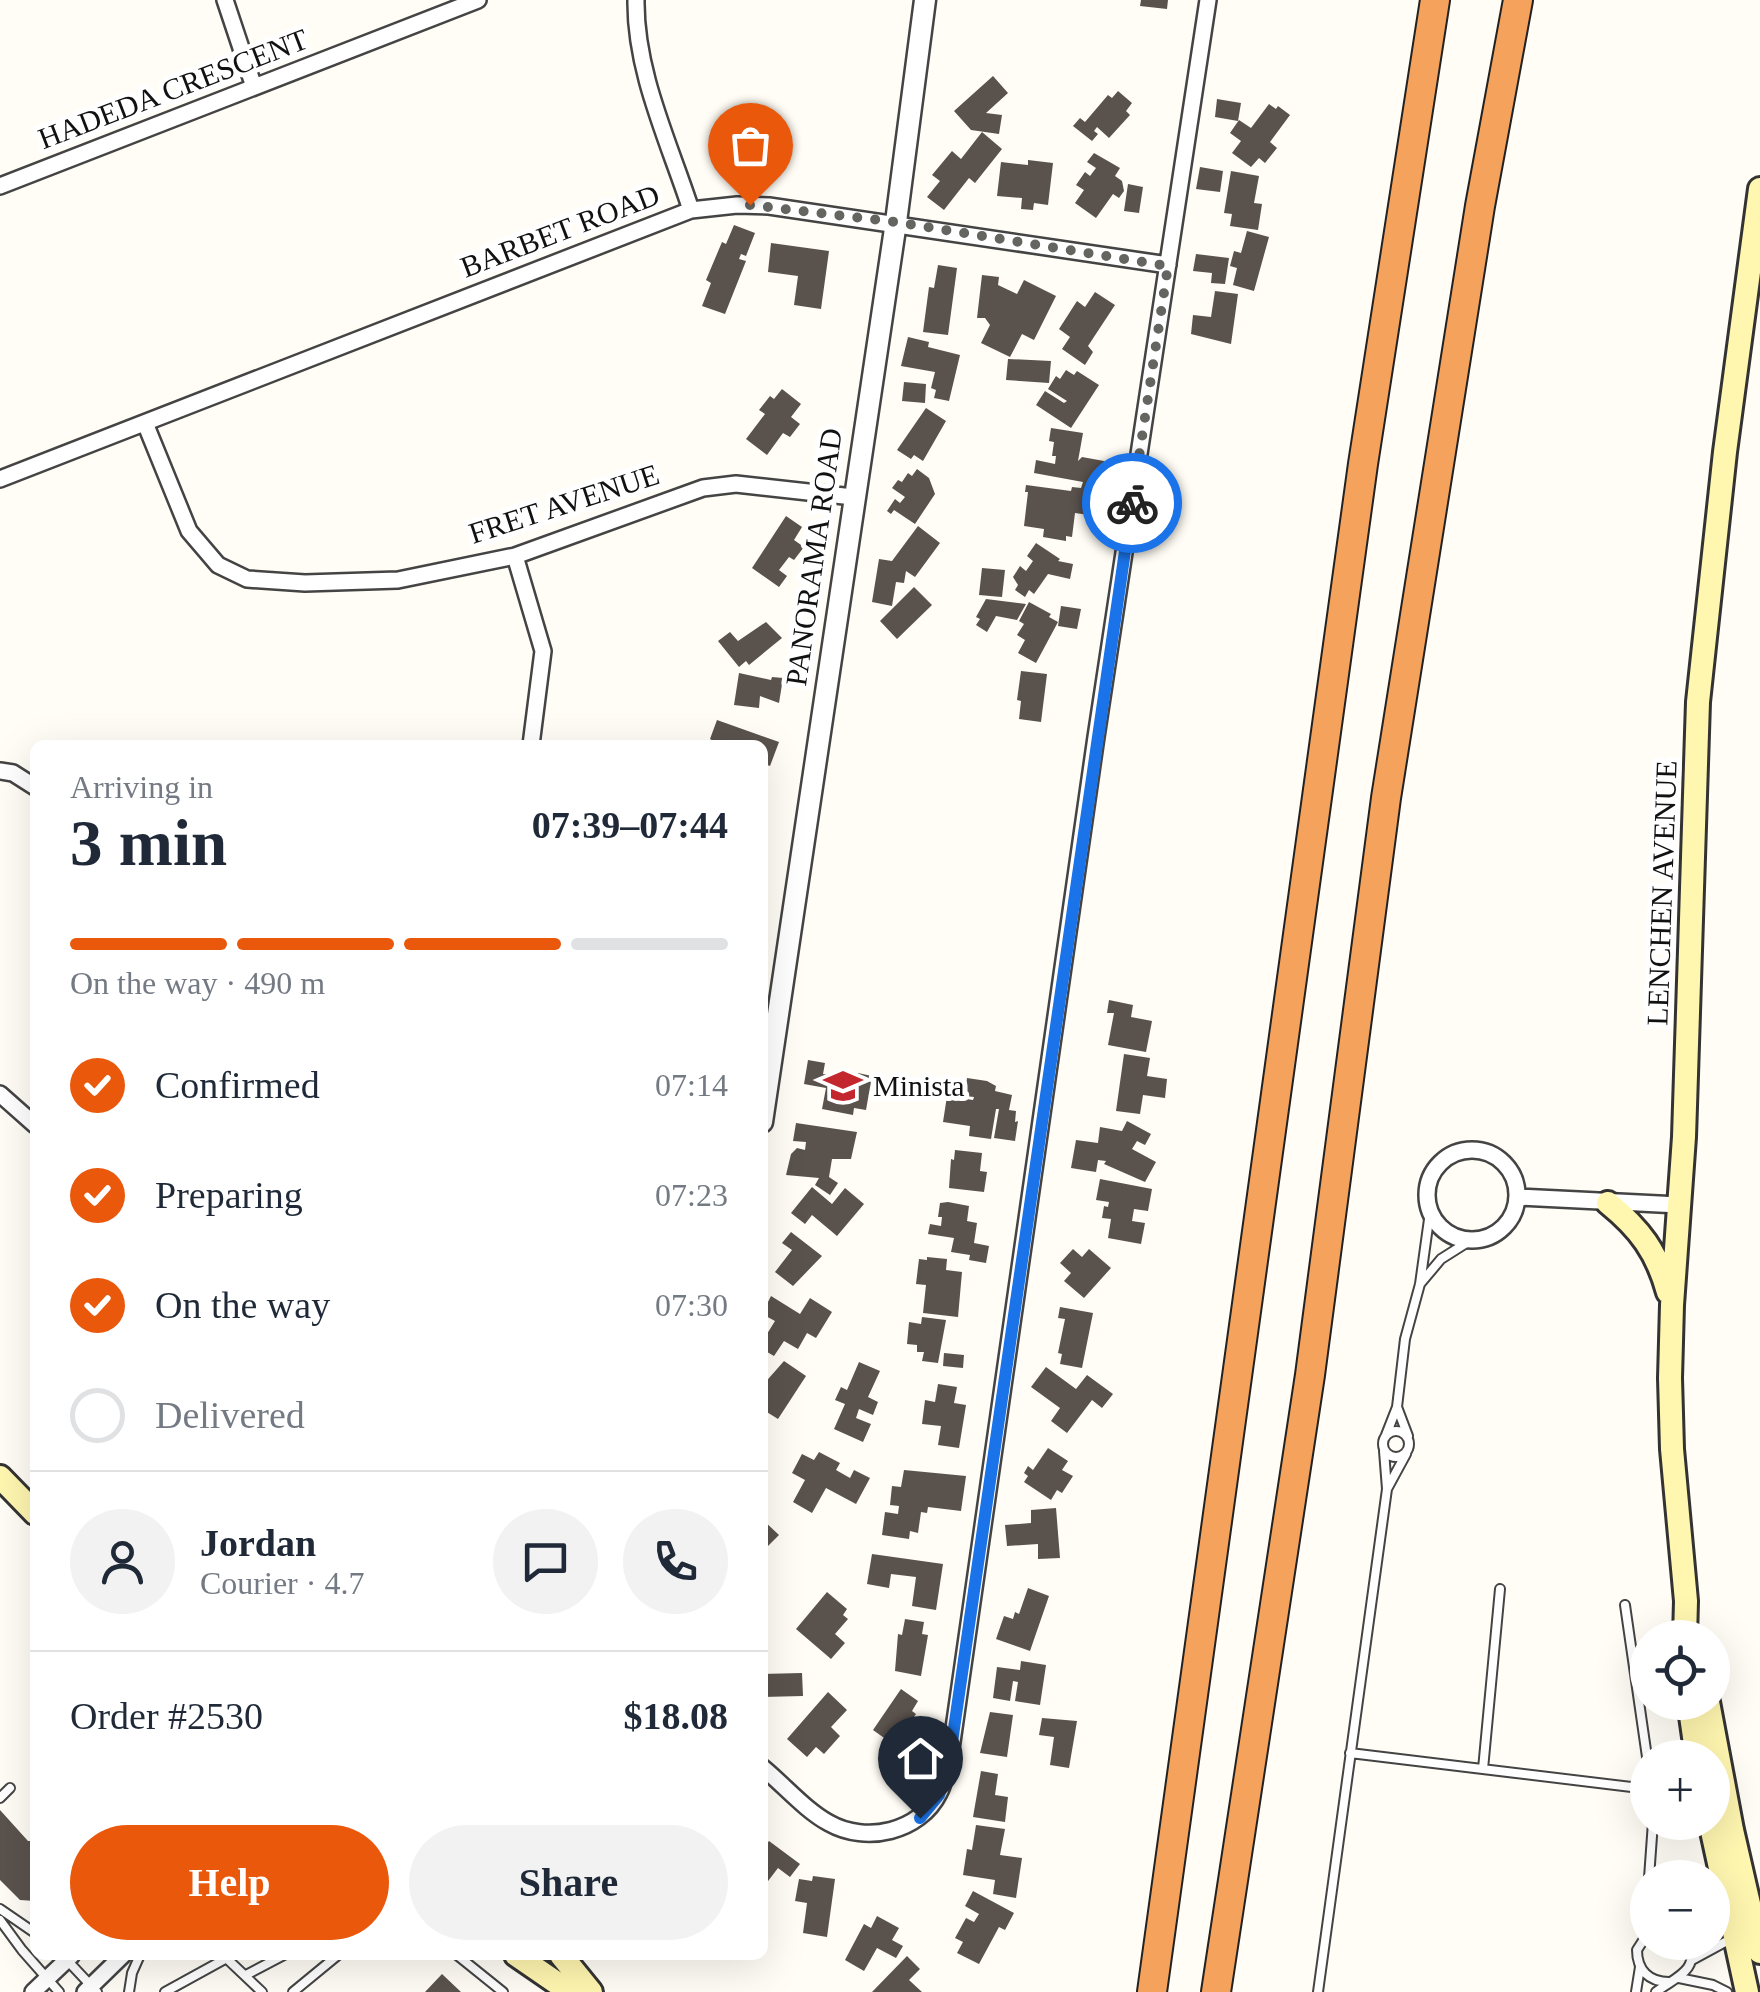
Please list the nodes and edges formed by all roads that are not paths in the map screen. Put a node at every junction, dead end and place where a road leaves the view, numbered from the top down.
1 (224, 0) edge
2 (478, 0) edge
3 (636, 0) edge
4 (925, 0) edge
5 (1208, 0) edge
6 (1435, 0) edge
7 (1518, 0) edge
8 (254, 87) junction
9 (0, 186) edge
10 (1760, 189) edge
11 (691, 210) junction
12 (896, 222) junction
13 (1168, 266) junction
14 (145, 422) junction
15 (0, 479) edge
16 (853, 497) junction
17 (516, 556) junction
18 (532, 740) edge
19 (0, 771) edge
20 (30, 784) edge
21 (768, 1081) edge
22 (0, 1094) edge
23 (30, 1121) edge
24 (1517, 1197) junction
25 (1608, 1202) junction
26 (1679, 1205) junction
27 (1430, 1212) junction
28 (1471, 1240) junction
29 (1420, 1284) junction
30 (1672, 1305) junction
31 (1397, 1407) junction
32 (1386, 1435) junction
33 (1408, 1436) junction
34 (1384, 1451) junction
35 (1407, 1453) junction
36 (0, 1474) edge
37 (1386, 1489) junction
38 (30, 1493) edge
39 (30, 1507) edge
40 (1500, 1589) dead end
41 (1686, 1600) junction
42 (1625, 1605) dead end
43 (1685, 1620) edge
44 (1690, 1620) edge
45 (1710, 1720) edge
46 (1645, 1740) edge
47 (1350, 1753) junction
48 (1484, 1769) junction
49 (768, 1772) edge
50 (1630, 1787) edge
51 (10, 1788) dead end
52 (0, 1798) edge
53 (1724, 1860) edge
54 (1730, 1895) edge
55 (0, 1909) edge
56 (1730, 1911) edge
57 (0, 1920) edge
58 (30, 1930) edge
59 (1733, 1933) junction
60 (1730, 1938) edge
61 (1760, 1952) edge
62 (30, 1958) edge
63 (32, 1960) edge
64 (64, 1960) edge
65 (69, 1960) edge
66 (118, 1960) edge
67 (139, 1960) edge
68 (219, 1960) edge
69 (228, 1960) edge
70 (274, 1960) edge
71 (332, 1960) edge
72 (463, 1960) edge
73 (523, 1960) edge
74 (565, 1960) edge
75 (1639, 1960) edge
76 (1692, 1960) edge
77 (1640, 1967) junction
78 (246, 1974) junction
79 (1679, 1978) junction
80 (47, 1979) junction
81 (1669, 1982) junction
82 (91, 1990) edge
83 (33, 1992) edge
84 (59, 1992) edge
85 (129, 1992) edge
86 (165, 1992) edge
87 (262, 1992) edge
88 (292, 1992) edge
89 (503, 1992) edge
90 (570, 1992) edge
91 (591, 1992) edge
92 (1152, 1992) edge
93 (1216, 1992) edge
94 (1318, 1992) edge
95 (1636, 1992) edge
96 (1656, 1992) edge
97 (1727, 1992) edge
98 (1747, 1992) edge

1 - 8 street
2 - 8 street, HADEDA CRESCENT
3 - 11 street
4 - 12 street, PANORAMA ROAD
5 - 13 street
6 - 92 highway
7 - 93 highway
8 - 9 street, HADEDA CRESCENT
10 - 26 main road, LENCHEN AVENUE
11 - 12 street, BARBET ROAD
11 - 14 street, BARBET ROAD
12 - 13 street, BARBET ROAD
12 - 16 street, PANORAMA ROAD
13 - 49 street
14 - 15 street, BARBET ROAD
14 - 17 street, FRET AVENUE
16 - 17 street, FRET AVENUE
16 - 21 street, PANORAMA ROAD
17 - 18 street
19 - 20 street
22 - 23 street
24 - 25 street
24 - 27 street
24 - 28 street
25 - 26 street
25 - 30 main road
26 - 30 main road, LENCHEN AVENUE
27 - 28 street
27 - 29 lane
28 - 29 lane
29 - 31 lane
30 - 41 main road, LENCHEN AVENUE
31 - 32 lane
31 - 33 lane
32 - 33 lane
32 - 34 lane
33 - 35 lane
34 - 35 lane
34 - 37 lane
35 - 37 lane
36 - 38 main road
36 - 39 main road
37 - 47 lane
40 - 48 lane
41 - 43 main road, LENCHEN AVENUE
41 - 44 main road, LENCHEN AVENUE
42 - 46 lane
45 - 53 main road
47 - 48 lane
47 - 94 lane
48 - 50 lane
51 - 52 lane
54 - 61 main road
55 - 58 lane
56 - 59 main road
57 - 62 lane
59 - 60 lane
59 - 98 main road
63 - 80 lane
64 - 80 street
65 - 82 lane
66 - 82 street
67 - 85 lane
68 - 86 lane
69 - 78 lane
70 - 78 lane
71 - 88 lane
72 - 89 lane
73 - 90 main road
74 - 91 main road
75 - 77 lane
76 - 79 lane
77 - 81 lane
77 - 95 lane
78 - 87 lane
79 - 81 lane
79 - 97 lane
80 - 83 street
80 - 84 lane
81 - 96 lane

